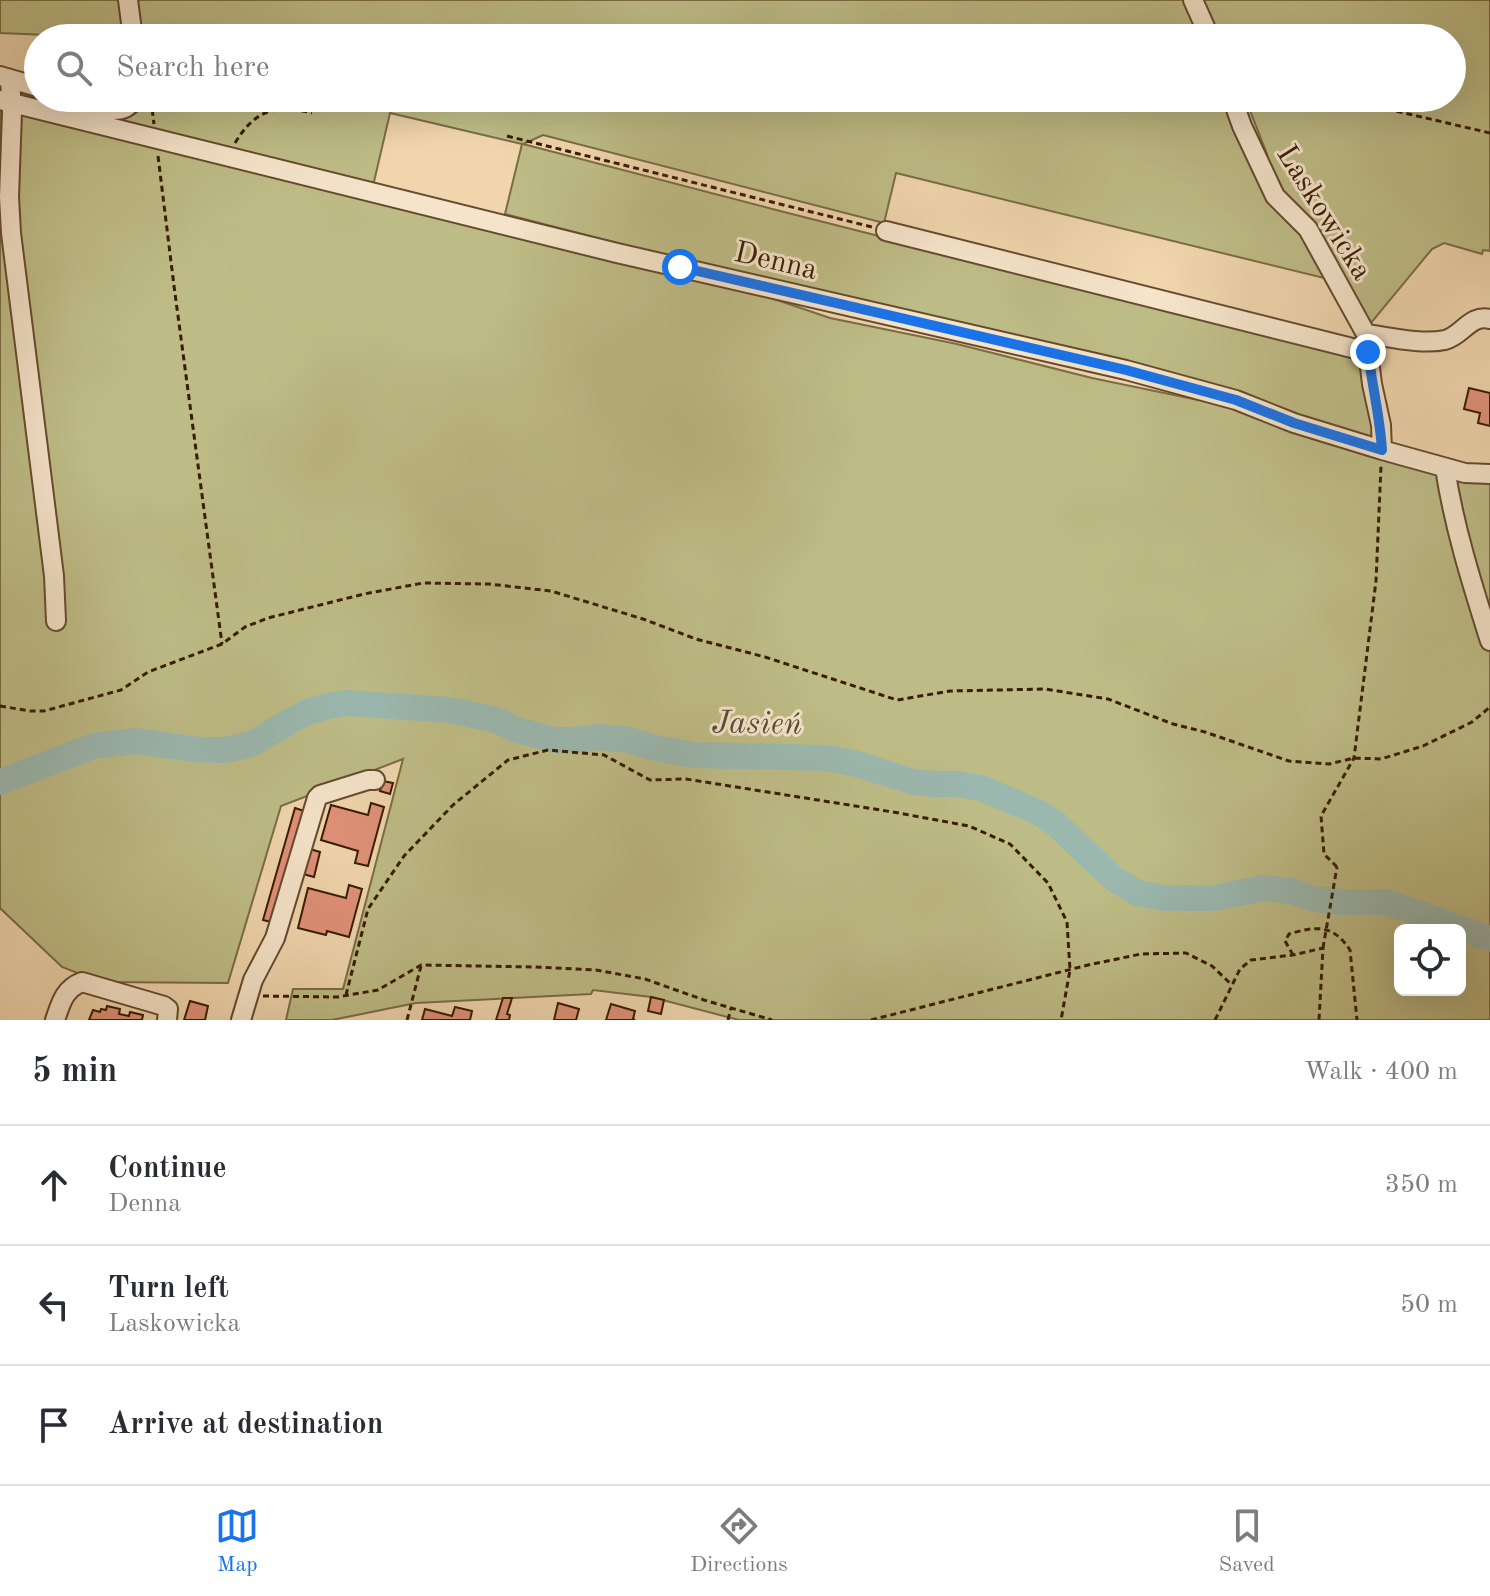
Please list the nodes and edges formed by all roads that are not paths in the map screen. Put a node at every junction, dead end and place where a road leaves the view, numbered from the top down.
1 (128, 0) edge
2 (1193, 0) edge
3 (131, 24) edge
4 (1204, 24) edge
5 (5, 78) edge
6 (6, 101) edge
7 (51, 112) edge
8 (1237, 112) edge
9 (886, 231) road end
10 (1490, 319) edge
11 (1367, 343) junction
12 (1382, 450) junction
13 (1445, 468) junction
14 (1490, 474) edge
15 (56, 621) dead end
16 (1490, 641) edge
17 (375, 780) dead end
18 (55, 1020) edge
19 (167, 1020) edge
20 (241, 1020) edge

1 - 3 street
2 - 4 street
5 - 6 street
6 - 15 street
7 - 12 street, Denna
8 - 11 street, Laskowicka
9 - 11 street
10 - 11 street
11 - 12 street, Laskowicka
12 - 13 street, Denna
13 - 14 street, Denna
13 - 16 street
17 - 20 street
18 - 19 street

